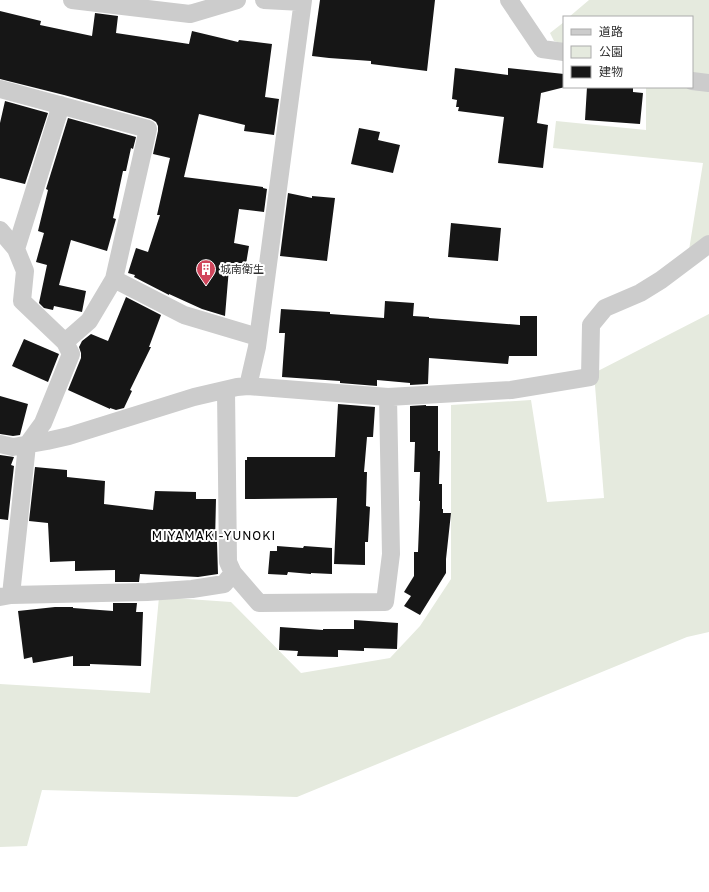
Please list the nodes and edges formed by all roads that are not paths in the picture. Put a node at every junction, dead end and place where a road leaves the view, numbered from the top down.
1 (72, 0) edge
2 (237, 0) edge
3 (264, 0) edge
4 (509, 0) edge
5 (302, 1) edge
6 (563, 52) edge
7 (693, 81) edge
8 (709, 83) edge
9 (0, 89) edge
10 (61, 105) junction
11 (0, 230) edge
12 (709, 244) edge
13 (16, 249) junction
14 (114, 279) junction
15 (258, 337) junction
16 (65, 342) junction
17 (248, 386) junction
18 (226, 390) junction
19 (388, 397) junction
20 (0, 444) edge
21 (27, 445) junction
22 (234, 573) junction
23 (5, 596) edge

1 - 2 street
3 - 5 street
4 - 6 street
5 - 15 street
7 - 8 street
9 - 10 street
10 - 13 street
10 - 14 street
11 - 13 street
12 - 19 street
13 - 16 street
14 - 15 street
14 - 16 street
15 - 17 street
16 - 21 street
17 - 18 street
17 - 19 street
18 - 21 street
18 - 22 street
19 - 22 street
20 - 21 street
21 - 23 street
22 - 23 street

